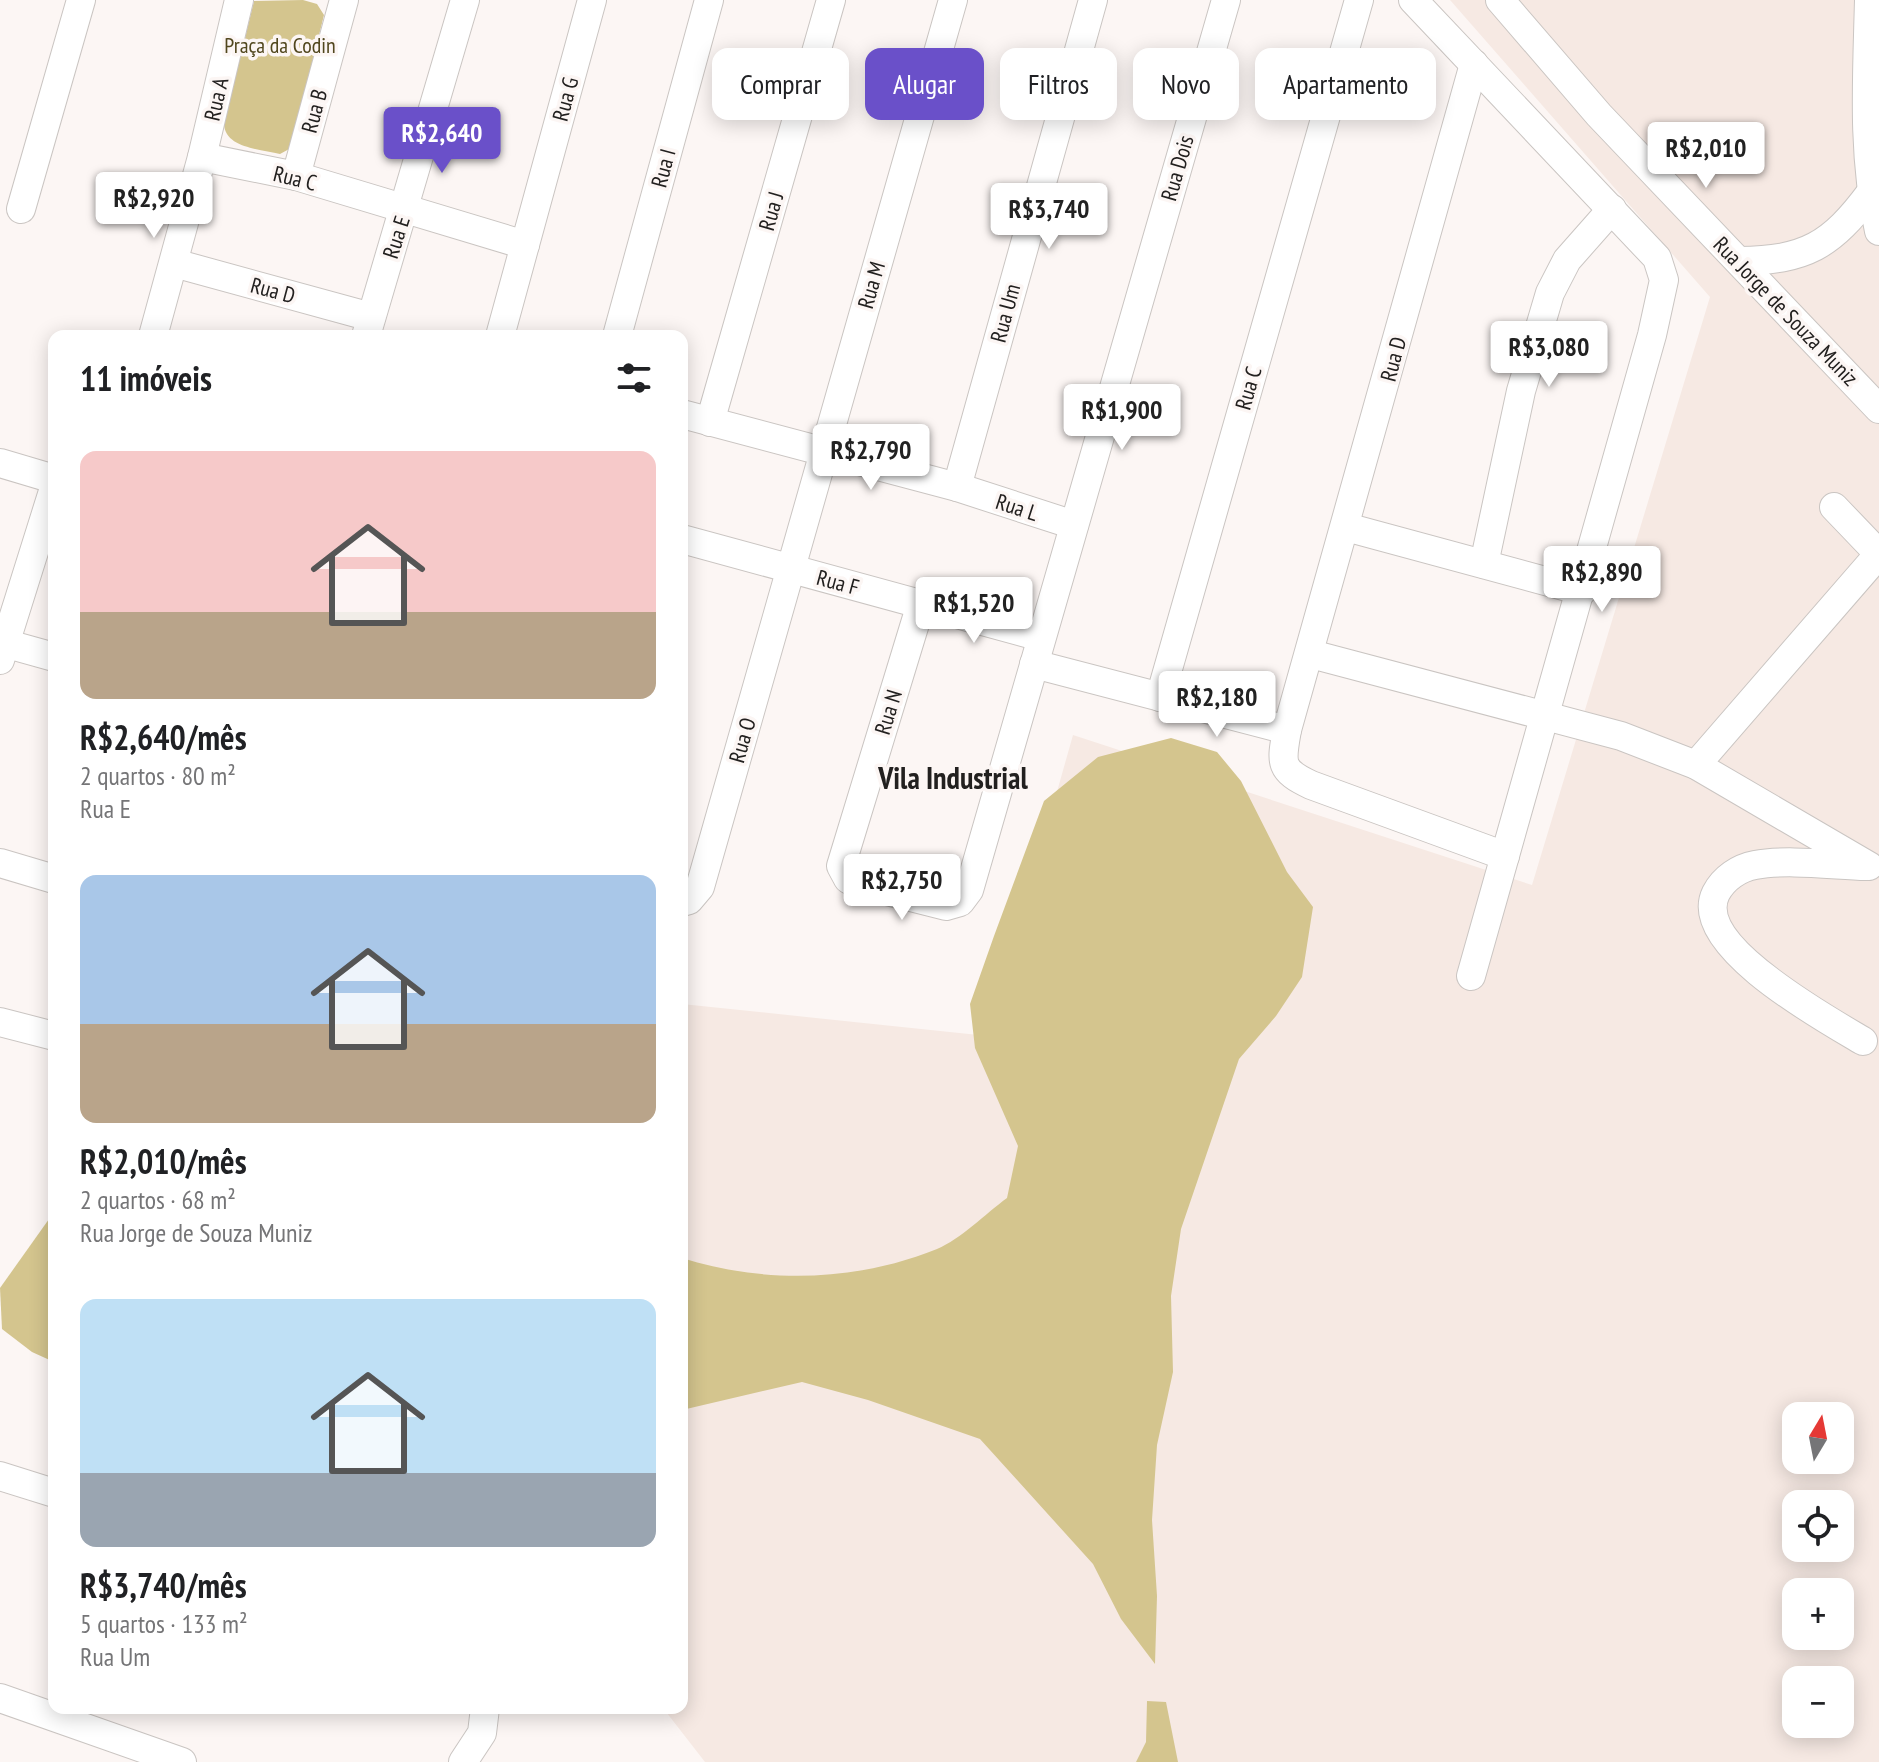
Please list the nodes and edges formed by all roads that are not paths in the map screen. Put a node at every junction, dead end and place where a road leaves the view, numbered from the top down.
1 (81, 0) edge
2 (239, 0) edge
3 (344, 0) edge
4 (465, 0) edge
5 (592, 0) edge
6 (709, 0) edge
7 (831, 0) edge
8 (953, 0) edge
9 (1093, 0) edge
10 (1226, 0) edge
11 (1359, 0) edge
12 (1413, 0) edge
13 (1500, 0) edge
14 (1869, 0) edge
15 (1474, 64) junction
16 (202, 157) junction
17 (296, 176) junction
18 (1871, 192) junction
19 (21, 209) dead end
20 (406, 209) junction
21 (1612, 209) junction
22 (1879, 231) edge
23 (525, 245) junction
24 (1739, 261) junction
25 (174, 263) junction
26 (368, 326) edge
27 (155, 330) edge
28 (502, 330) edge
29 (619, 330) edge
30 (1879, 409) edge
31 (688, 416) edge
32 (710, 422) junction
33 (823, 452) junction
34 (0, 463) edge
35 (48, 477) edge
36 (957, 487) junction
37 (48, 507) edge
38 (1834, 507) dead end
39 (1074, 525) junction
40 (1346, 527) junction
41 (688, 541) edge
42 (1484, 564) junction
43 (791, 570) junction
44 (1582, 591) junction
45 (921, 604) junction
46 (1041, 637) junction
47 (2, 649) edge
48 (1311, 654) junction
49 (48, 656) edge
50 (1034, 664) junction
51 (1160, 697) junction
52 (1544, 717) junction
53 (1287, 730) junction
54 (1696, 765) junction
55 (1505, 856) junction
56 (0, 863) edge
57 (1874, 866) edge
58 (48, 877) edge
59 (969, 890) joint
60 (688, 900) edge
61 (1471, 976) dead end
62 (0, 1022) edge
63 (48, 1034) edge
64 (1863, 1041) dead end
65 (0, 1476) edge
66 (48, 1491) edge
67 (0, 1698) edge
68 (484, 1714) edge
69 (182, 1762) edge
70 (463, 1762) edge

1 - 19 street
2 - 16 street, Rua A
3 - 17 street, Rua B
4 - 20 street, Rua E
5 - 23 street, Rua G
6 - 29 street, Rua I
7 - 32 street, Rua J
8 - 33 street, Rua M
9 - 36 street, Rua Um
10 - 39 street, Rua Dois
11 - 51 street, Rua C
12 - 15 street
13 - 24 street, Rua Jorge de Souza Muniz
14 - 18 street
15 - 21 street
15 - 40 street, Rua D
16 - 17 street, Rua C
16 - 25 street, Rua A
17 - 20 street, Rua C
18 - 22 street
18 - 24 street
20 - 23 street, Rua C
20 - 26 street, Rua E
21 - 42 street
21 - 44 street
23 - 28 street, Rua G
24 - 30 street, Rua Jorge de Souza Muniz
25 - 26 street, Rua D
25 - 27 street, Rua A
31 - 32 street, Rua L
32 - 33 street, Rua L
33 - 36 street, Rua L
33 - 43 street, Rua M
34 - 35 street
36 - 39 street, Rua L
37 - 47 street
38 - 54 street
39 - 46 street, Rua Dois
40 - 42 street
40 - 48 street, Rua D
41 - 43 street, Rua F
42 - 44 street
43 - 45 street, Rua F
43 - 60 street, Rua O
44 - 52 street
45 - 46 street, Rua F
45 - 59 street, Rua N
46 - 50 street, Rua Dois
47 - 49 street
48 - 52 street
48 - 53 street, Rua D
50 - 51 street
50 - 59 street, Rua Dois
51 - 53 street
52 - 54 street
52 - 55 street
53 - 55 street, Rua D
54 - 57 street
55 - 61 street
56 - 58 street
57 - 64 street
62 - 63 street
65 - 66 street
67 - 69 street
68 - 70 street

